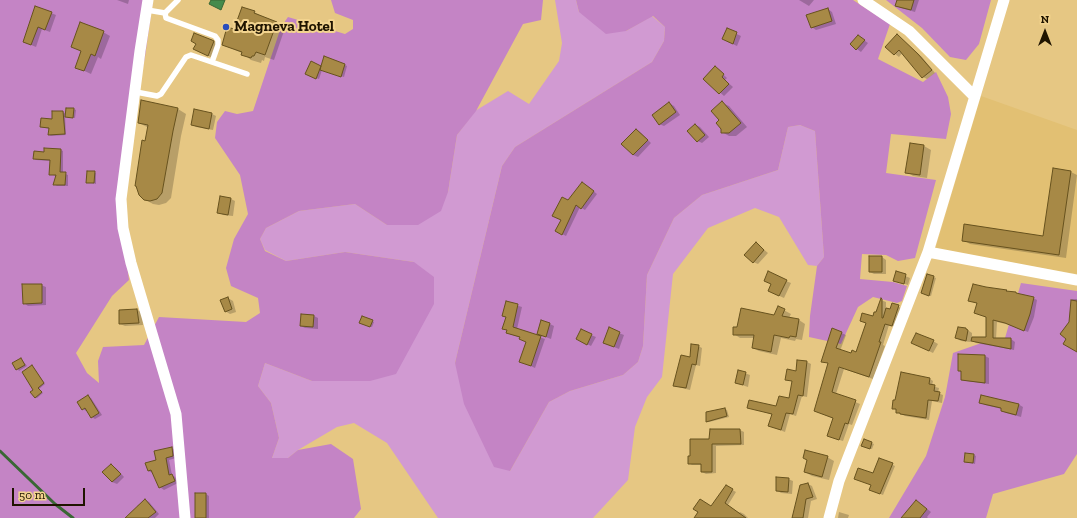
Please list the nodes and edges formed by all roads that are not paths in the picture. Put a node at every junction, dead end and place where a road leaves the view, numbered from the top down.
1 (178, 0) edge
2 (863, 0) edge
3 (1004, 0) edge
4 (148, 5) edge
5 (165, 14) junction
6 (212, 62) junction
7 (247, 74) dead end
8 (136, 92) junction
9 (974, 96) junction
10 (928, 252) junction
11 (1077, 280) edge
12 (186, 518) edge
13 (829, 518) edge

1 - 5 lane
2 - 9 street
3 - 9 street
4 - 5 lane
4 - 8 street
5 - 6 lane
6 - 7 lane
6 - 8 lane
8 - 12 street
9 - 10 street
10 - 11 street
10 - 13 street

